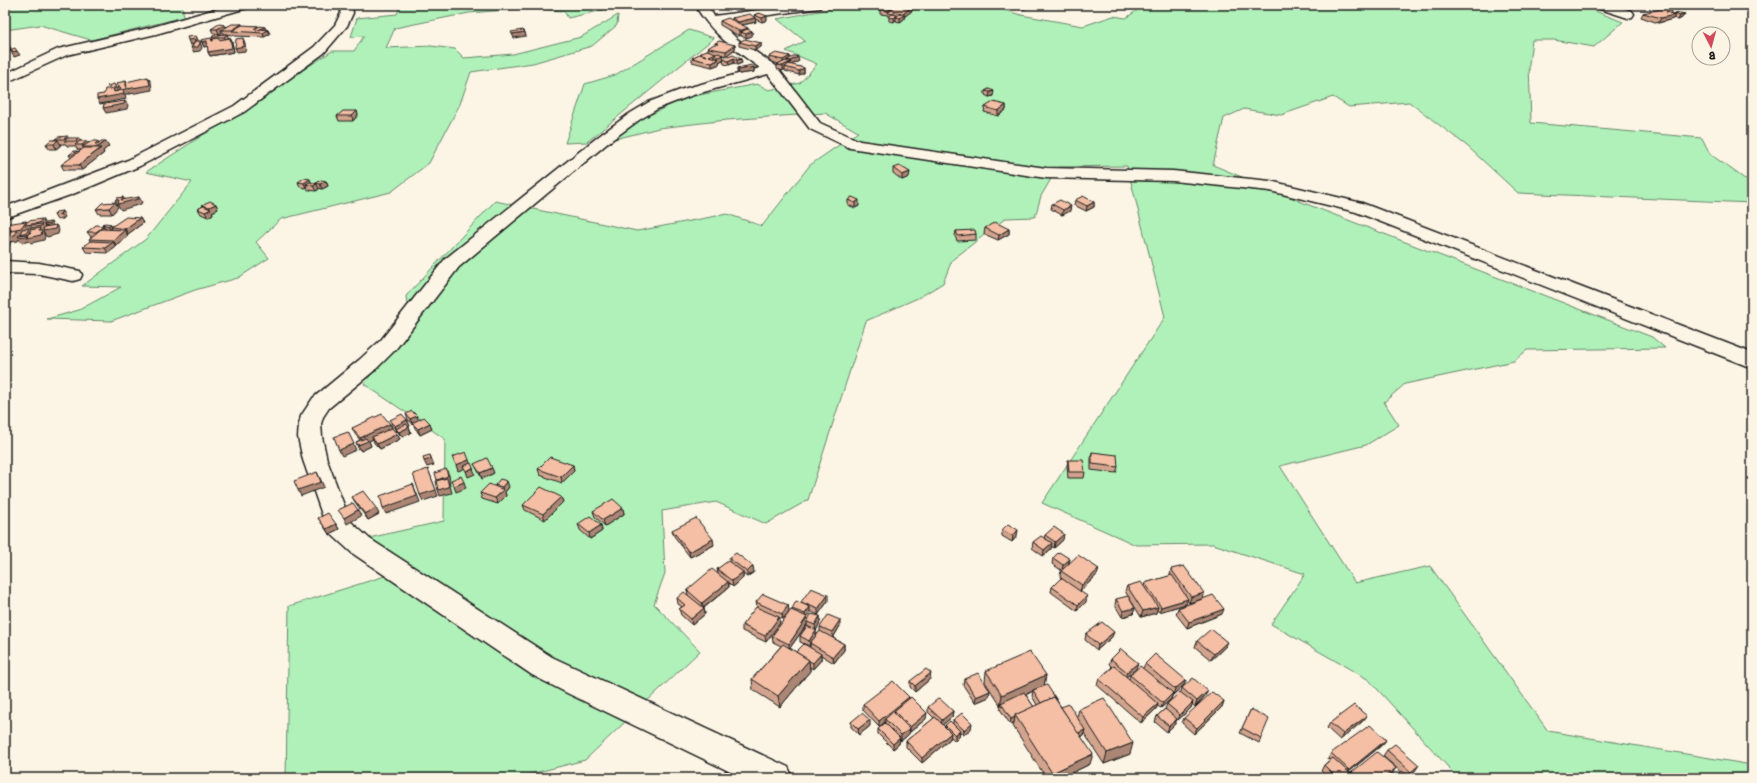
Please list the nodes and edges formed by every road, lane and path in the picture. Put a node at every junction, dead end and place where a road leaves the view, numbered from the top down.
1 (243, 5) edge
2 (346, 5) edge
3 (701, 5) edge
4 (816, 5) edge
5 (1601, 5) edge
6 (1628, 14) dead end
7 (710, 20) junction
8 (772, 69) junction
9 (5, 79) edge
10 (5, 212) edge
11 (5, 267) edge
12 (73, 275) dead end
13 (1752, 361) edge
14 (778, 778) edge

1 - 9 street
2 - 10 street
3 - 7 street
4 - 7 street
5 - 6 street
7 - 8 street
8 - 13 street
8 - 14 street
11 - 12 street

